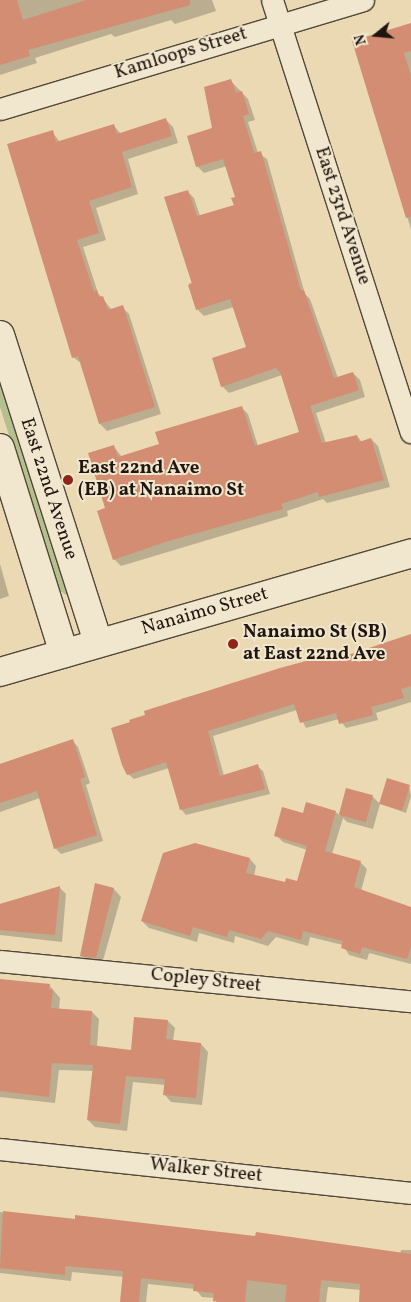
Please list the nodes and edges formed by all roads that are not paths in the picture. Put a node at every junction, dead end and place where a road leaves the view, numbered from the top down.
1 (272, 0) edge
2 (363, 0) edge
3 (280, 24) junction
4 (0, 109) edge
5 (0, 335) edge
6 (411, 432) edge
7 (0, 448) edge
8 (411, 553) edge
9 (98, 643) junction
10 (64, 653) junction
11 (0, 672) edge
12 (0, 961) edge
13 (411, 1001) edge
14 (0, 1148) edge
15 (411, 1193) edge

1 - 3 street, East 23rd Avenue
2 - 3 street, Kamloops Street
3 - 4 street, Kamloops Street
3 - 6 street, East 23rd Avenue
5 - 9 street, East 22nd Avenue
7 - 10 street, East 22nd Avenue
8 - 9 street, Nanaimo Street
9 - 10 street, Nanaimo Street
10 - 11 street, Nanaimo Street
12 - 13 street, Copley Street
14 - 15 street, Walker Street

